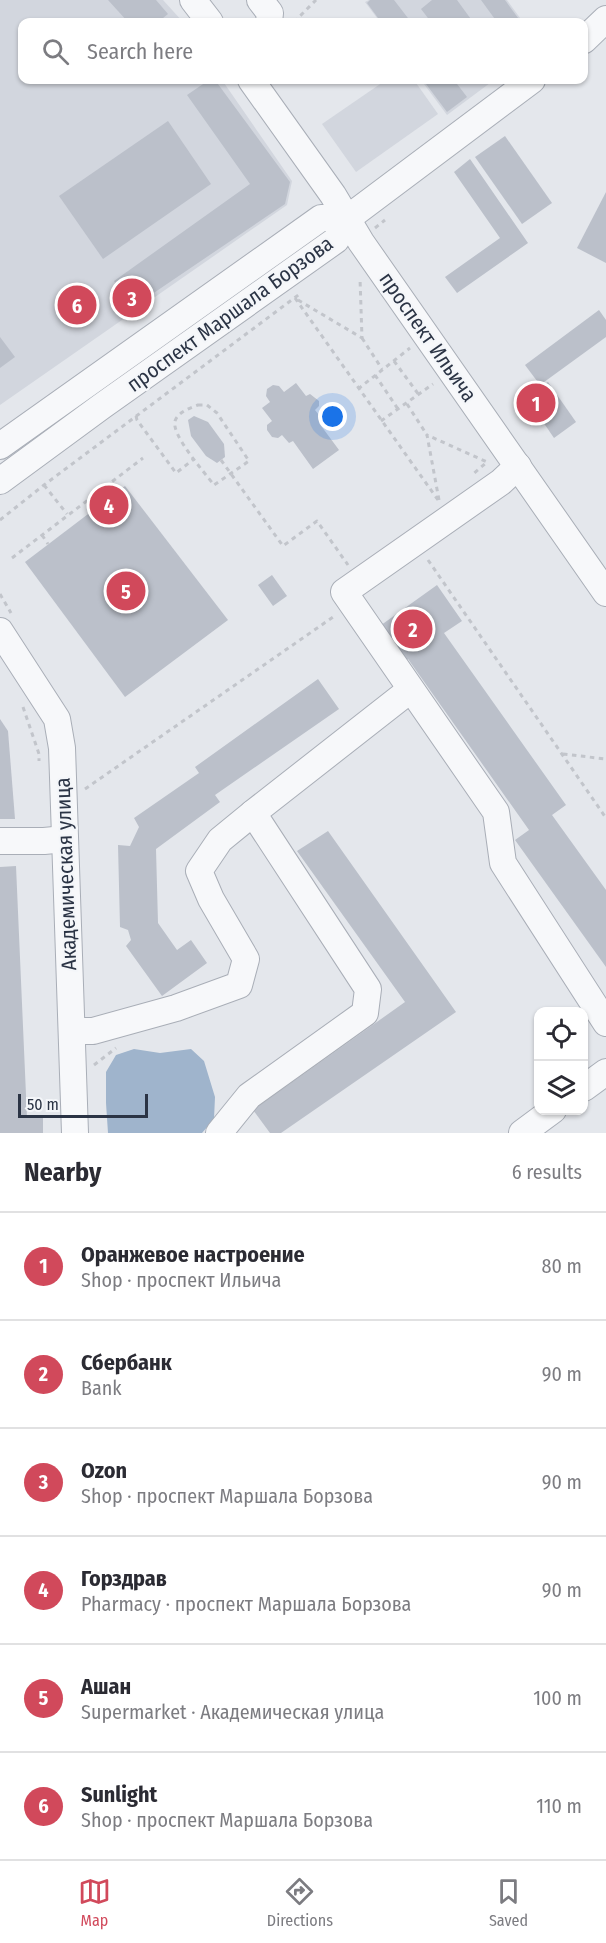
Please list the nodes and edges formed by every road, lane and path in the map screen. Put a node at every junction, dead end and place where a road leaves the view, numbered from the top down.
1 (193, 0) edge
2 (261, 0) edge
3 (316, 0) edge
4 (207, 18) edge
5 (269, 18) edge
6 (298, 18) edge
7 (606, 19) edge
8 (588, 36) edge
9 (254, 84) edge
10 (527, 84) edge
11 (348, 218) junction
12 (385, 220) dead end
13 (361, 242) junction
14 (360, 276) dead end
15 (304, 291) dead end
16 (295, 298) junction
17 (362, 338) junction
18 (410, 348) dead end
19 (394, 361) junction
20 (382, 369) junction
21 (375, 375) junction
22 (435, 383) dead end
23 (358, 389) junction
24 (419, 394) junction
25 (407, 404) junction
26 (398, 410) junction
27 (136, 417) junction
28 (381, 421) junction
29 (427, 435) junction
30 (0, 446) edge
31 (143, 458) dead end
32 (194, 459) junction
33 (221, 460) dead end
34 (518, 466) junction
35 (231, 473) junction
36 (471, 475) dead end
37 (0, 481) edge
38 (44, 485) junction
39 (97, 492) junction
40 (447, 495) dead end
41 (104, 502) dead end
42 (440, 502) junction
43 (68, 514) junction
44 (0, 520) edge
45 (42, 535) junction
46 (415, 541) junction
47 (48, 544) dead end
48 (12, 558) dead end
49 (359, 581) junction
50 (606, 593) edge
51 (327, 622) dead end
52 (0, 631) edge
53 (410, 690) junction
54 (19, 697) dead end
55 (562, 754) junction
56 (606, 759) edge
57 (39, 765) dead end
58 (78, 794) dead end
59 (253, 813) junction
60 (606, 818) edge
61 (65, 839) junction
62 (0, 841) edge
63 (606, 1023) edge
64 (72, 1031) junction
65 (606, 1072) edge
66 (588, 1085) edge
67 (546, 1115) edge
68 (75, 1133) edge
69 (219, 1133) edge
70 (522, 1133) edge

1 - 4 street
2 - 5 street
3 - 6 path
7 - 8 street
9 - 11 street, проспект Ильича
10 - 11 street
11 - 13 street, проспект Ильича
11 - 30 street, проспект Маршала Борзова
11 - 37 street, проспект Маршала Борзова
12 - 13 path
13 - 34 street, проспект Ильича
14 - 17 path
15 - 16 path
16 - 17 path
16 - 23 path
16 - 27 path
17 - 20 path
18 - 19 path
19 - 20 path
19 - 24 path
20 - 21 path
21 - 23 path
21 - 26 path
22 - 24 path
23 - 28 path
24 - 25 path
25 - 26 path
25 - 29 path
26 - 28 path
27 - 32 path
27 - 38 path
28 - 42 path
29 - 36 path
29 - 42 path
31 - 39 path
32 - 35 path
32 - 35 path
33 - 35 path
34 - 46 street
34 - 50 street, проспект Ильича
35 - 49 path
38 - 43 path
38 - 44 path
39 - 41 path
39 - 43 path
40 - 42 path
43 - 45 path
45 - 47 path
45 - 48 path
46 - 49 street
46 - 55 path
49 - 53 street
51 - 58 path
52 - 61 street, Академическая улица
53 - 59 street
53 - 63 street
54 - 57 path
55 - 56 path
55 - 60 path
59 - 64 street
59 - 69 street
61 - 62 street
61 - 64 street, Академическая улица
64 - 68 street, Академическая улица
65 - 66 street
67 - 70 street

